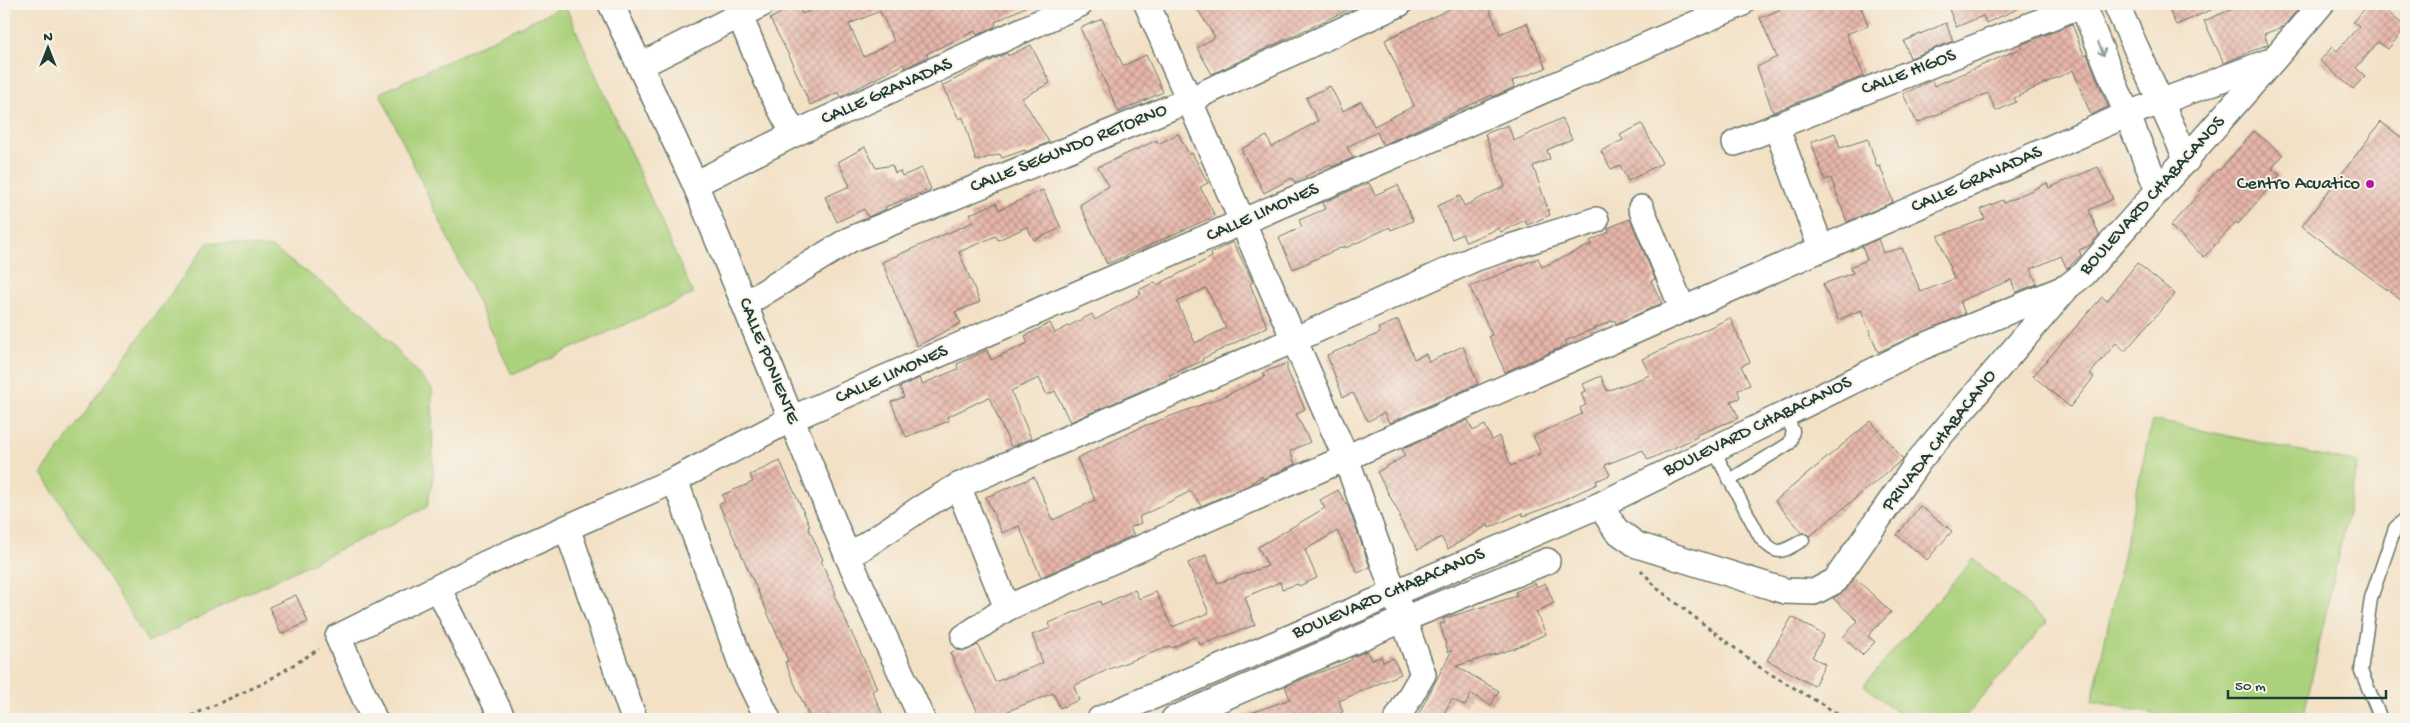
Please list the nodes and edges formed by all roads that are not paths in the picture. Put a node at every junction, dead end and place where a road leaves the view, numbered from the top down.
1 (611, 4) edge
2 (762, 4) edge
3 (1080, 4) edge
4 (1147, 4) edge
5 (1399, 4) edge
6 (2083, 4) edge
7 (2116, 4) edge
8 (2321, 4) edge
9 (1736, 5) edge
10 (740, 14) junction
11 (2275, 59) junction
12 (641, 65) junction
13 (1189, 100) junction
14 (2159, 101) junction
15 (2128, 114) junction
16 (1776, 126) junction
17 (794, 134) junction
18 (1735, 143) dead end
19 (2187, 160) junction
20 (695, 184) junction
21 (2158, 190) junction
22 (1641, 208) dead end
23 (1596, 220) dead end
24 (1242, 222) junction
25 (1821, 248) junction
26 (2067, 287) junction
27 (745, 304) junction
28 (1683, 310) junction
29 (1296, 339) junction
30 (1785, 414) junction
31 (791, 419) junction
32 (1713, 449) junction
33 (1346, 458) junction
34 (675, 480) junction
35 (1730, 480) junction
36 (958, 486) junction
37 (1600, 504) junction
38 (2406, 518) edge
39 (567, 528) junction
40 (1803, 540) dead end
41 (848, 557) junction
42 (1547, 561) dead end
43 (438, 588) junction
44 (1394, 591) junction
45 (1007, 608) junction
46 (1404, 619) junction
47 (964, 637) dead end
48 (374, 719) edge
49 (503, 719) edge
50 (634, 719) edge
51 (768, 719) edge
52 (922, 719) edge
53 (1100, 719) edge
54 (1174, 719) edge
55 (1397, 719) edge
56 (2381, 719) edge

1 - 12 street, CALLE PONIENTE
2 - 10 street
3 - 17 street, CALLE GRANADAS
4 - 13 street
5 - 13 street, CALLE SEGUNDO RETORNO
6 -> 15 street
6 - 16 street, CALLE HIGOS
7 - 14 street
8 - 11 street, BOULEVARD CHABACANOS
9 - 24 street, CALLE LIMONES
10 - 12 street
10 - 17 street
11 - 14 street, CALLE GRANADAS
11 - 19 street, BOULEVARD CHABACANOS
12 - 20 street, CALLE PONIENTE
13 - 24 street
13 - 27 street, CALLE SEGUNDO RETORNO
14 - 15 street, CALLE GRANADAS
14 - 19 street
15 - 21 street
15 - 25 street, CALLE GRANADAS
16 - 18 street, CALLE HIGOS
16 - 25 street
17 - 20 street, CALLE GRANADAS
19 - 21 street, BOULEVARD CHABACANOS
20 - 27 street, CALLE PONIENTE
21 - 26 street, BOULEVARD CHABACANOS
22 - 28 street
23 - 29 street
24 - 29 street
24 - 31 street, CALLE LIMONES
25 - 28 street, CALLE GRANADAS
26 - 30 street, BOULEVARD CHABACANOS
26 - 37 street, PRIVADA CHABACANO
27 - 31 street, CALLE PONIENTE
28 - 33 street
29 - 33 street
29 - 36 street
30 - 32 street, BOULEVARD CHABACANOS
30 - 35 lane
31 - 34 street, CALLE LIMONES
31 - 41 street, CALLE PONIENTE
32 - 35 lane
32 - 37 street, BOULEVARD CHABACANOS
33 - 44 street
33 - 45 street
34 - 39 street, CALLE LIMONES
34 - 51 street
35 - 40 lane
36 - 41 street
36 - 45 street
37 - 44 street, BOULEVARD CHABACANOS
38 - 56 lane
39 - 43 street, CALLE LIMONES
39 - 50 street
41 - 52 street, CALLE PONIENTE
42 - 46 street, BOULEVARD CHABACANOS
43 - 48 street, CALLE LIMONES
43 - 49 street
44 - 46 street
44 - 53 street, BOULEVARD CHABACANOS
45 - 47 street
46 - 54 street, BOULEVARD CHABACANOS
46 - 55 street

